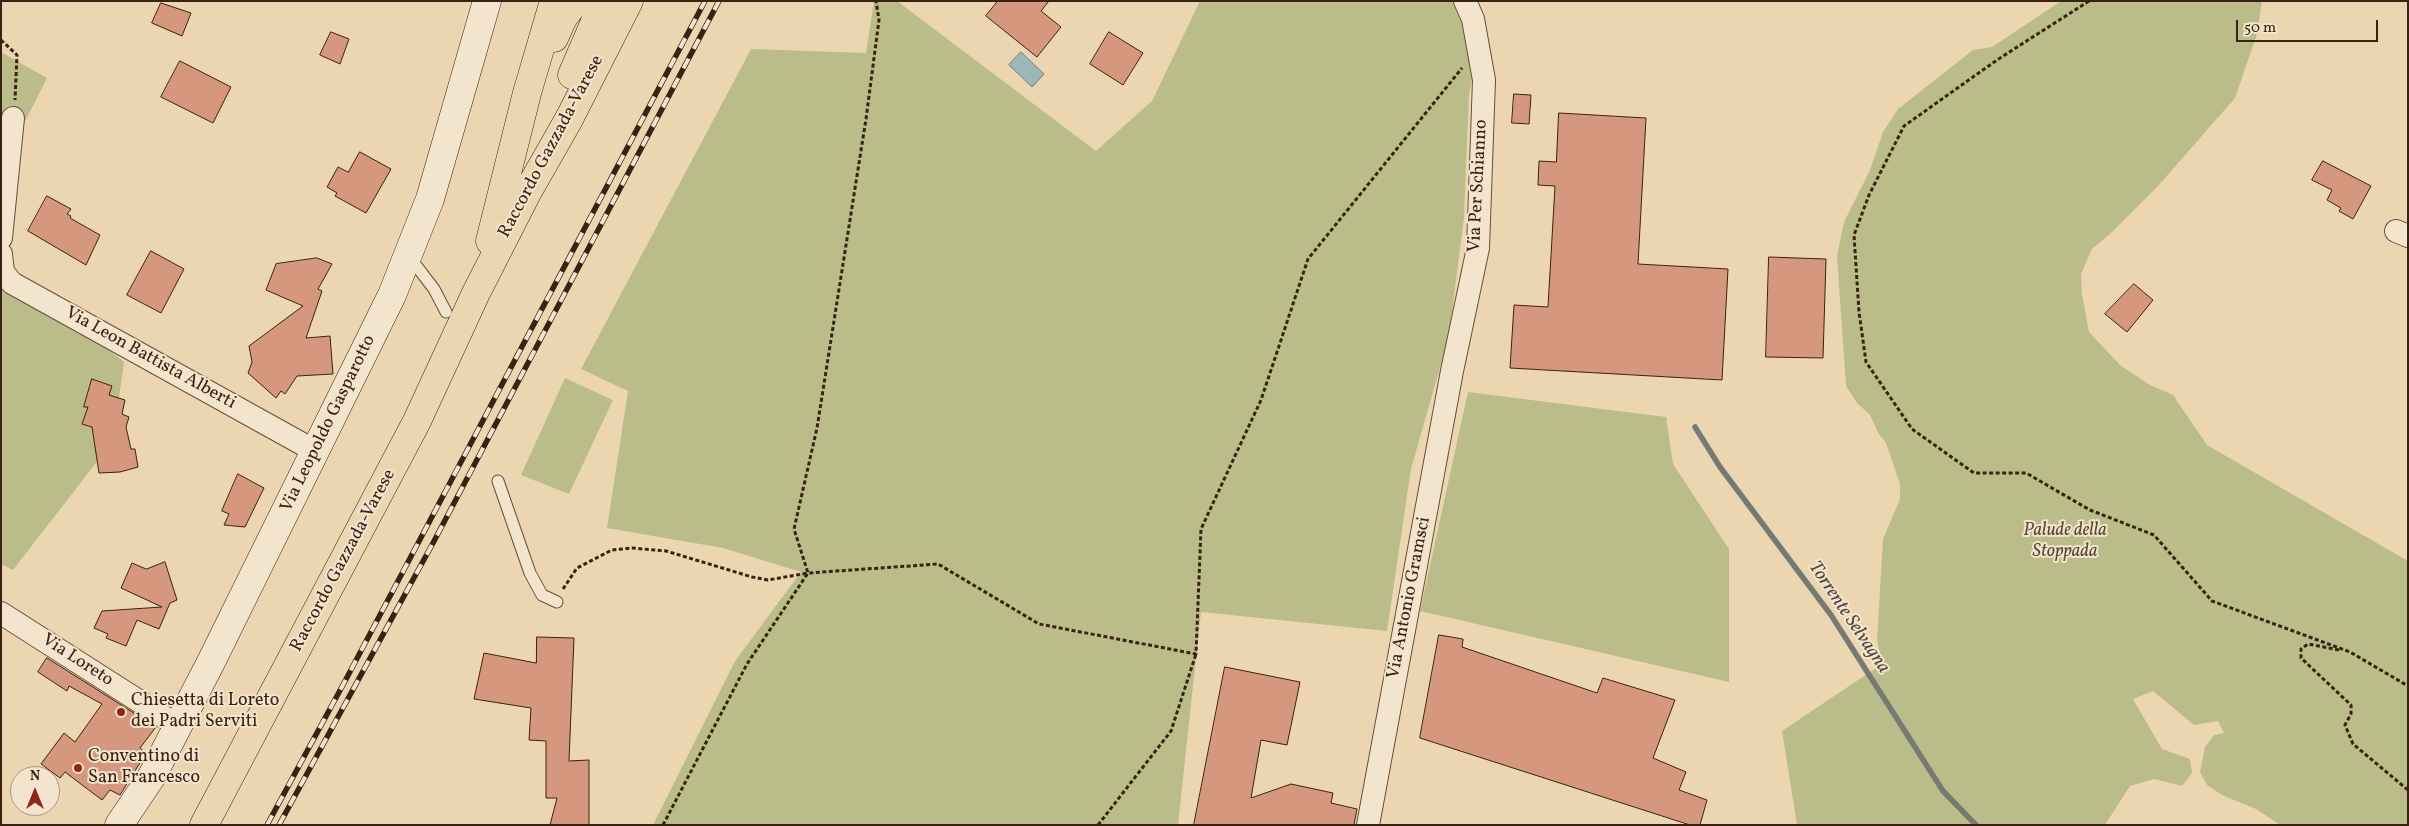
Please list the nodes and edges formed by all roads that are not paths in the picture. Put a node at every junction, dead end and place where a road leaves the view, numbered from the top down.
1 (487, 1) edge
2 (554, 1) edge
3 (576, 1) edge
4 (604, 1) edge
5 (629, 1) edge
6 (1465, 1) edge
7 (13, 118) road end
8 (528, 191) junction
9 (497, 213) junction
10 (1, 238) edge
11 (1, 254) edge
12 (408, 255) junction
13 (476, 293) junction
14 (446, 312) dead end
15 (1452, 371) joint
16 (315, 451) junction
17 (498, 481) dead end
18 (557, 602) road end
19 (1, 613) edge
20 (178, 726) junction
21 (119, 825) edge
22 (204, 825) edge
23 (1368, 825) edge

1 - 12 main road, Via Leopoldo Gasparotto
2 - 9 highway, Raccordo Gazzada-Varese
3 - 9 highway
4 - 8 highway
5 - 8 highway, Raccordo Gazzada-Varese
6 - 15 street, Via Per Schianno
7 - 10 street
8 - 13 highway, Raccordo Gazzada-Varese
9 - 13 highway, Raccordo Gazzada-Varese
11 - 16 street, Via Leon Battista Alberti
12 - 14 lane
12 - 16 main road, Via Leopoldo Gasparotto
13 - 22 highway, Raccordo Gazzada-Varese
15 - 23 street, Via Antonio Gramsci
16 - 20 main road, Via Leopoldo Gasparotto
17 - 18 lane
19 - 20 street, Via Loreto
20 - 21 main road, Via Leopoldo Gasparotto

